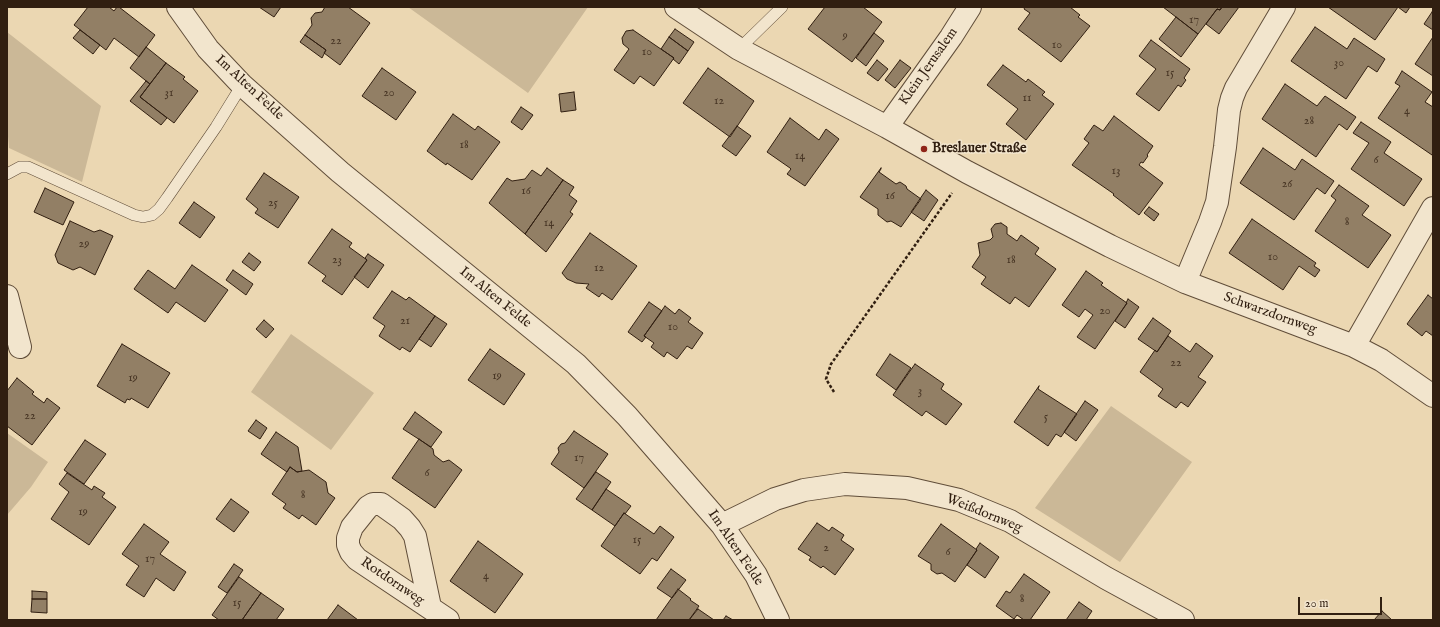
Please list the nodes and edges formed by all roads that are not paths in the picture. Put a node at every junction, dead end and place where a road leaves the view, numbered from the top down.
1 (178, 7) edge
2 (676, 7) edge
3 (782, 7) edge
4 (970, 7) edge
5 (1284, 7) edge
6 (739, 49) junction
7 (242, 85) junction
8 (888, 127) junction
9 (7, 174) edge
10 (1433, 208) edge
11 (1185, 282) junction
12 (7, 296) edge
13 (1354, 346) junction
14 (20, 347) dead end
15 (1433, 396) edge
16 (722, 524) junction
17 (430, 607) junction
18 (448, 620) edge
19 (778, 620) edge
20 (1183, 620) edge

1 - 7 street, Im Alten Felde
2 - 6 street
3 - 6 lane
4 - 8 street, Klein Jerusalem
5 - 11 street
6 - 8 street
7 - 9 lane
7 - 16 street, Im Alten Felde
8 - 11 street
10 - 13 street
11 - 13 street, Schwarzdornweg
12 - 14 street
13 - 15 street, Schwarzdornweg
16 - 19 street, Im Alten Felde
16 - 20 street, Weißdornweg
17 - 17 street, Rotdornweg
17 - 18 street, Rotdornweg

